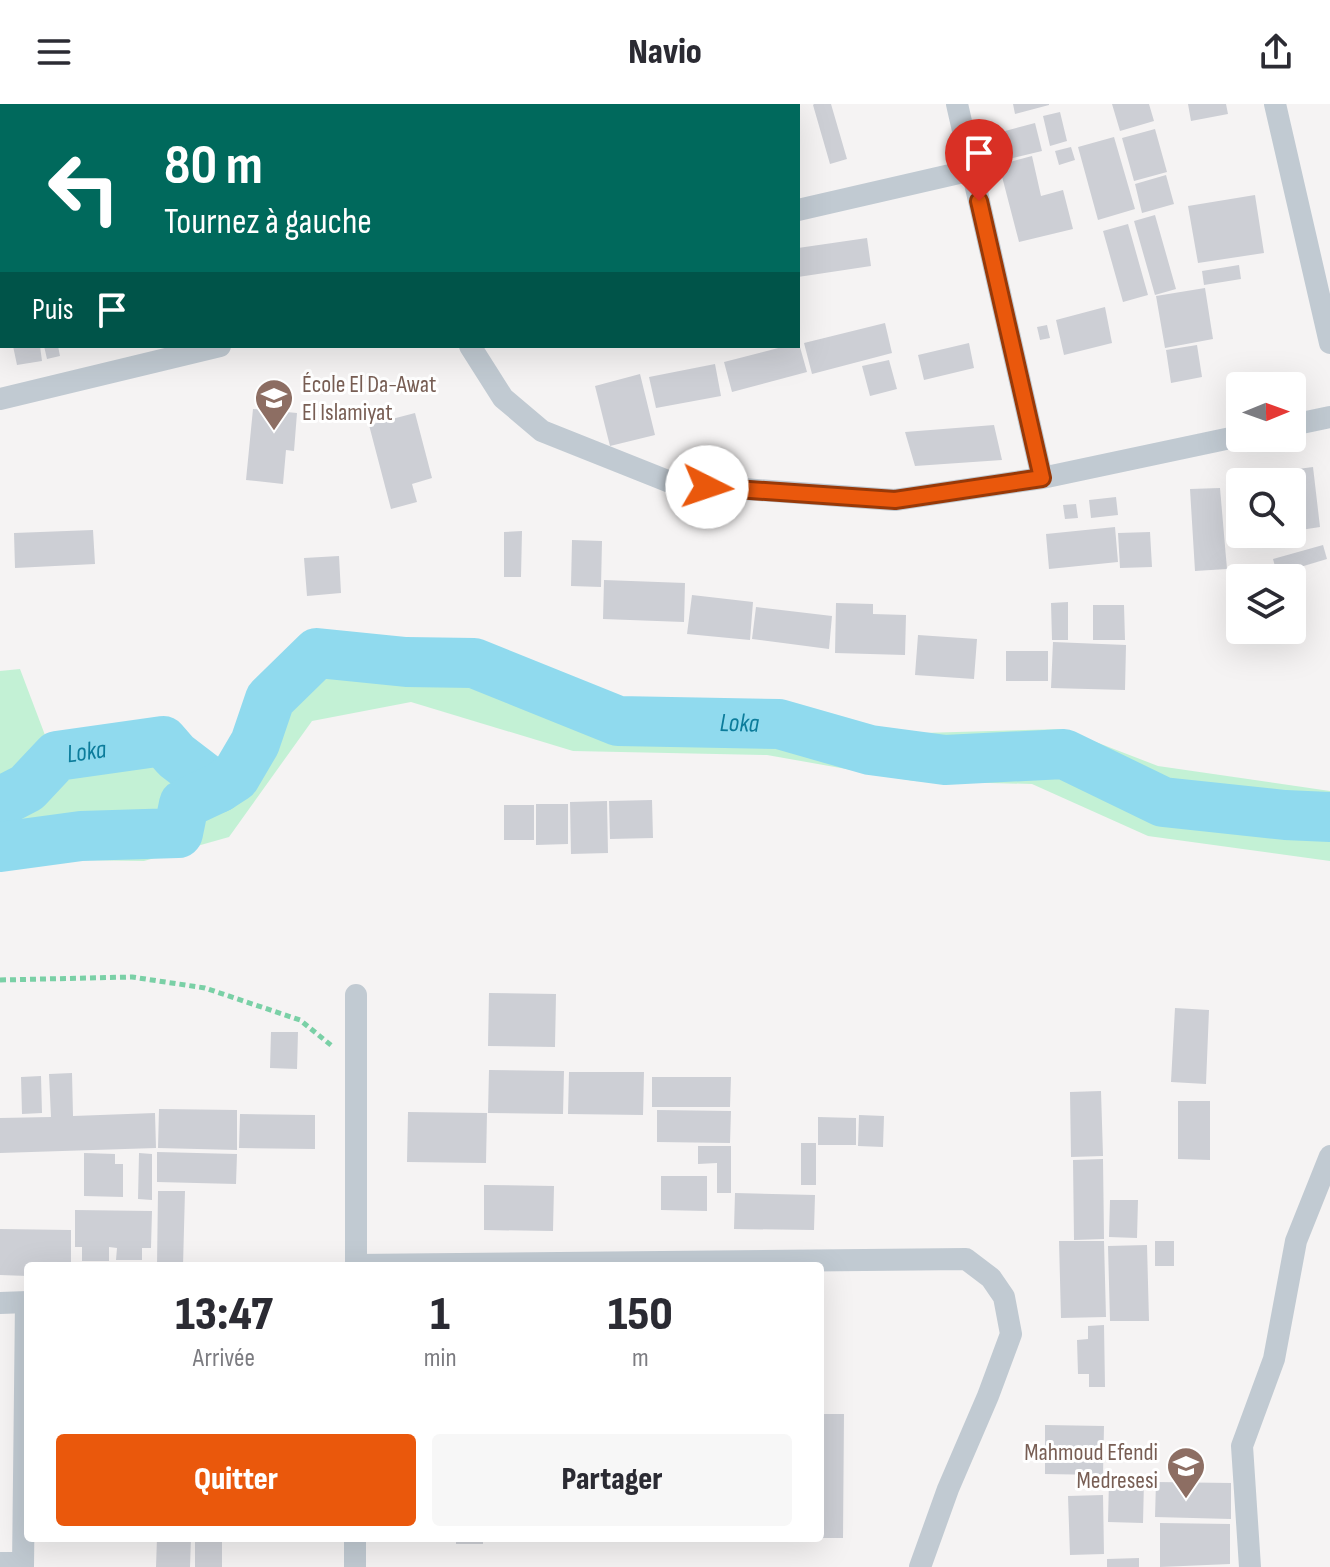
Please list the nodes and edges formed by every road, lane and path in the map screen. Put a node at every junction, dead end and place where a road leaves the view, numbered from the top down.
1 (957, 104) edge
2 (1275, 104) edge
3 (972, 170) junction
4 (800, 210) edge
5 (1330, 343) edge
6 (212, 348) edge
7 (471, 348) edge
8 (0, 399) edge
9 (1330, 417) edge
10 (1306, 422) edge
11 (1226, 439) edge
12 (1042, 478) junction
13 (0, 980) edge
14 (356, 995) dead end
15 (355, 1064) junction
16 (1330, 1156) edge
17 (356, 1262) edge
18 (661, 1262) edge
19 (24, 1302) edge
20 (0, 1303) edge
21 (24, 1499) edge
22 (355, 1542) edge
23 (0, 1563) edge
24 (23, 1565) edge
25 (355, 1567) edge
26 (920, 1567) edge
27 (1250, 1567) edge

1 - 3 street
2 - 5 street
3 - 4 street
3 - 12 street
6 - 8 street
7 - 12 street
9 - 10 street
11 - 12 street
13 - 15 path
14 - 15 street
15 - 17 street
16 - 27 street
18 - 26 street
19 - 20 street
21 - 24 street
22 - 25 street
23 - 24 street

